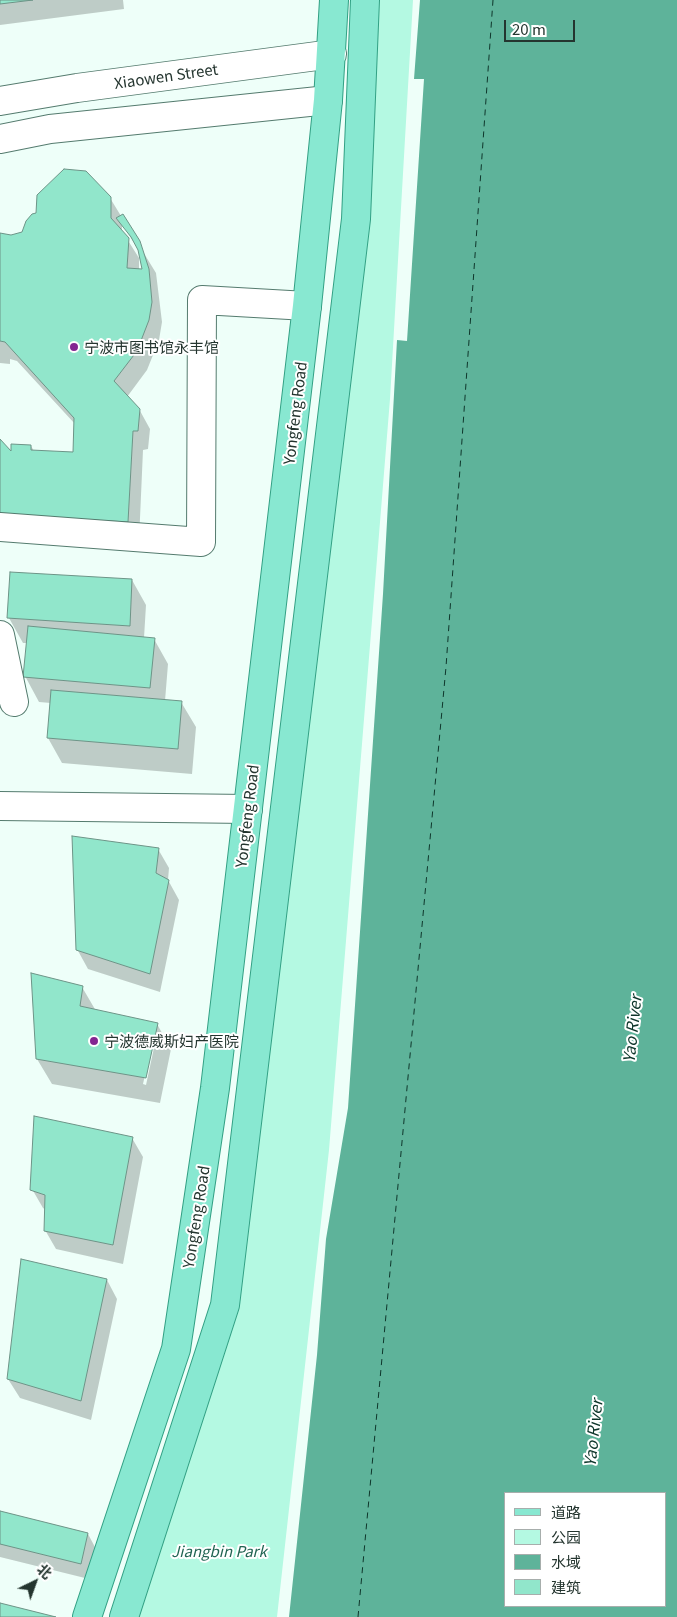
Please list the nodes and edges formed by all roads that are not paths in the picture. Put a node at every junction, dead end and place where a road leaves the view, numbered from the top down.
1 (334, 0) edge
2 (365, 0) edge
3 (332, 54) junction
4 (328, 100) junction
5 (0, 101) edge
6 (0, 139) edge
7 (307, 306) junction
8 (0, 527) edge
9 (0, 635) edge
10 (14, 702) dead end
11 (0, 806) edge
12 (248, 809) junction
13 (87, 1617) edge
14 (124, 1617) edge

1 - 3 main road, Yongfeng Road
2 - 14 main road
3 - 4 main road, Yongfeng Road
3 - 5 street, Xiaowen Street
4 - 6 street
4 - 7 main road, Yongfeng Road
7 - 8 street
7 - 12 main road, Yongfeng Road
9 - 10 street
11 - 12 street
12 - 13 main road, Yongfeng Road

